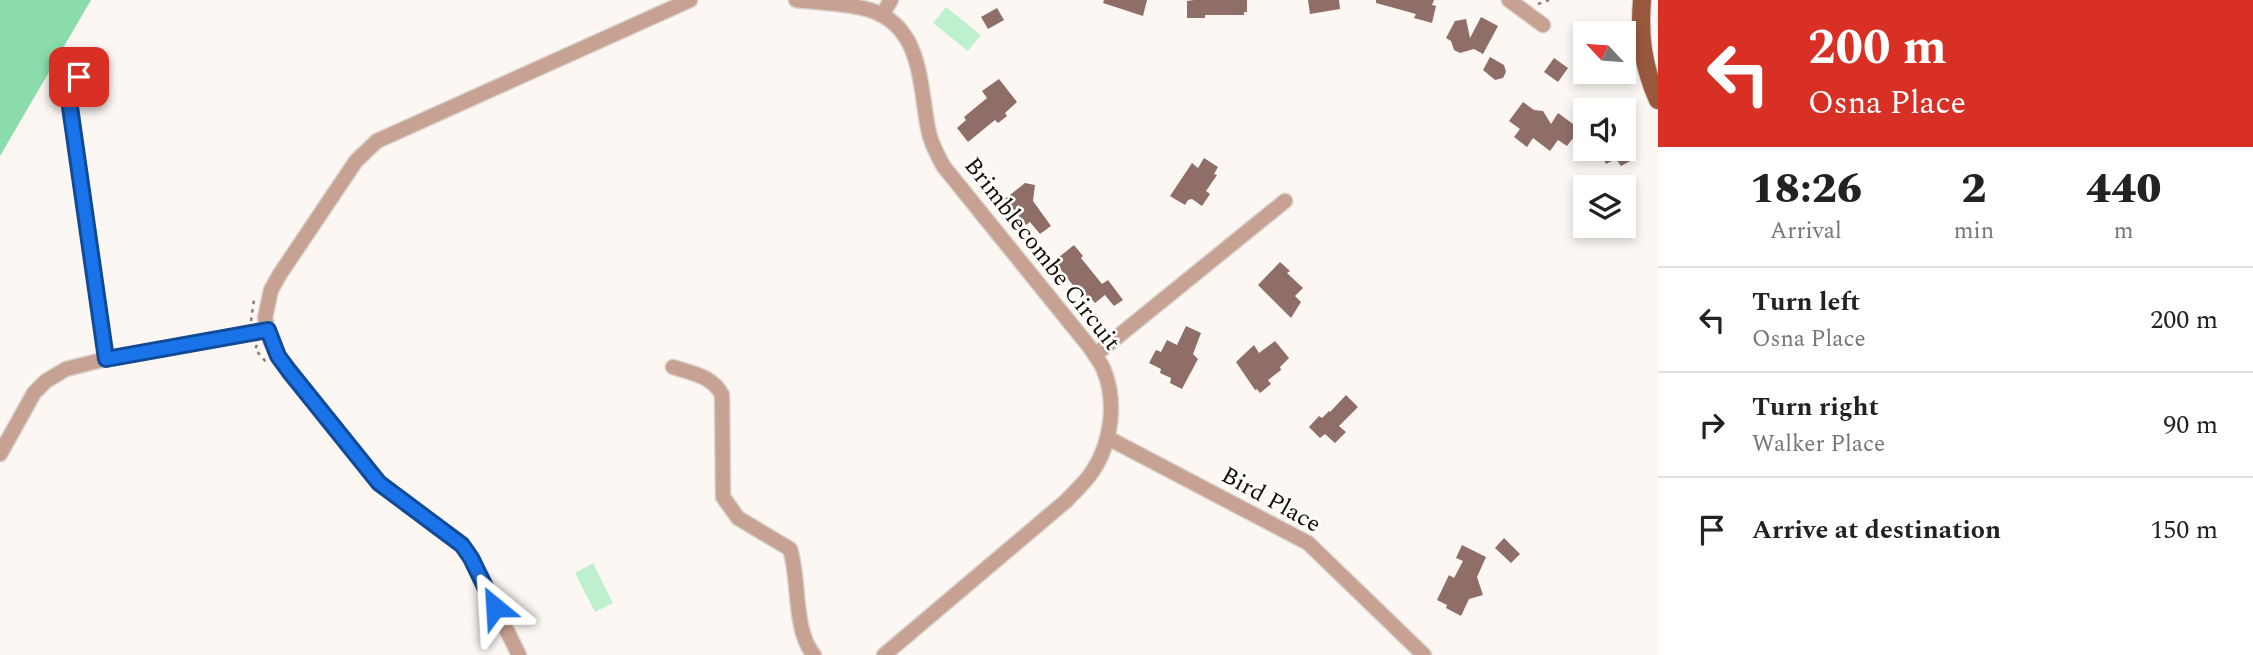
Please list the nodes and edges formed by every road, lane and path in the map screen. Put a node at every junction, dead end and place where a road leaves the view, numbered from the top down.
1 (690, 0) edge
2 (796, 0) edge
3 (891, 0) edge
4 (1509, 0) edge
5 (1642, 0) edge
6 (882, 15) junction
7 (1543, 24) dead end
8 (79, 77) dead end
9 (1658, 100) edge
10 (1285, 201) dead end
11 (268, 330) junction
12 (1095, 355) junction
13 (106, 359) junction
14 (673, 366) dead end
15 (1108, 438) junction
16 (0, 454) edge
17 (519, 655) edge
18 (814, 655) edge
19 (884, 655) edge
20 (1424, 655) edge

1 - 11 street
2 - 6 street, Brimblecombe Circuit
3 - 6 street
4 - 7 street
5 - 9 main road
6 - 12 street, Brimblecombe Circuit
8 - 13 street
10 - 12 street
11 - 13 street
11 - 17 street
12 - 15 street, Brimblecombe Circuit
13 - 16 street
14 - 18 street
15 - 19 street, Brimblecombe Circuit
15 - 20 street, Bird Place

